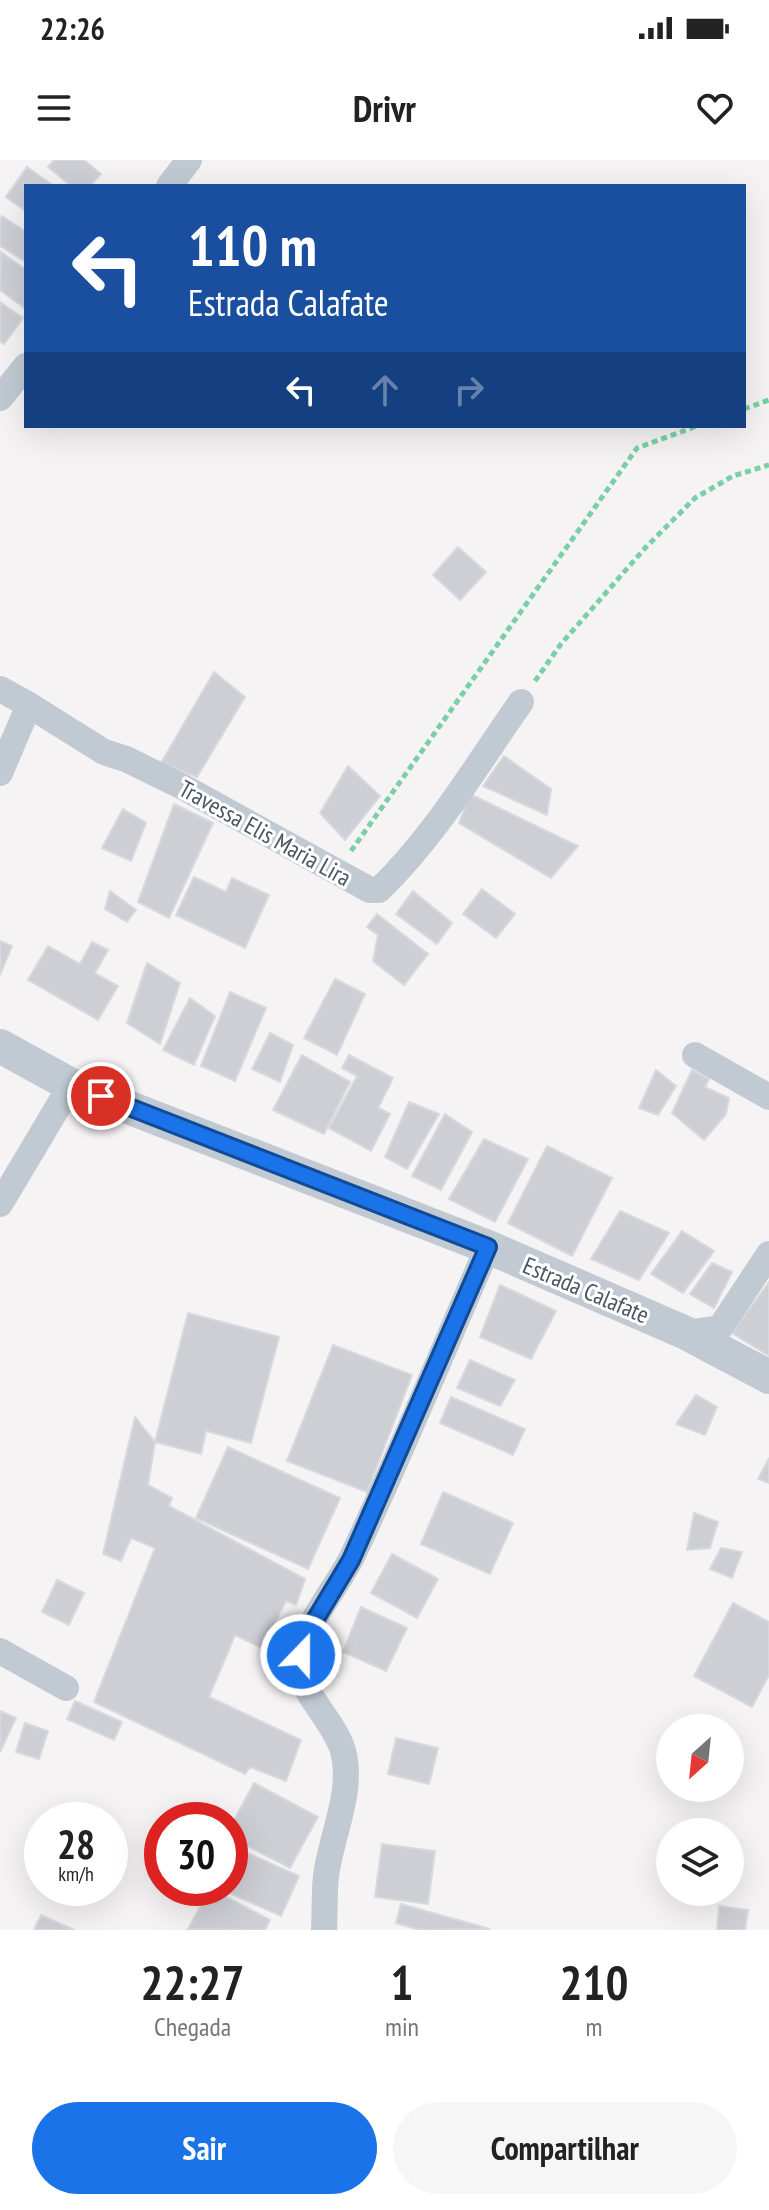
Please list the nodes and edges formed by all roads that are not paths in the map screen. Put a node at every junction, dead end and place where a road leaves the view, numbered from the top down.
1 (189, 160) edge
2 (171, 184) edge
3 (24, 368) edge
4 (0, 398) edge
5 (0, 689) edge
6 (521, 702) road end
7 (29, 705) junction
8 (0, 773) edge
9 (0, 1046) edge
10 (695, 1055) dead end
11 (71, 1085) junction
12 (769, 1097) edge
13 (0, 1204) edge
14 (488, 1247) junction
15 (769, 1254) edge
16 (686, 1333) junction
17 (769, 1377) edge
18 (0, 1651) edge
19 (66, 1688) dead end
20 (324, 1930) edge

1 - 2 street
3 - 4 street
5 - 7 street, Travessa Elis Maria Lira
6 - 7 street, Travessa Elis Maria Lira
7 - 8 street
9 - 11 street, Estrada Calafate
10 - 12 street
11 - 13 street
11 - 14 street, Estrada Calafate
14 - 16 street, Estrada Calafate
14 - 20 street
15 - 16 street
16 - 17 street, Estrada Calafate
18 - 19 street

